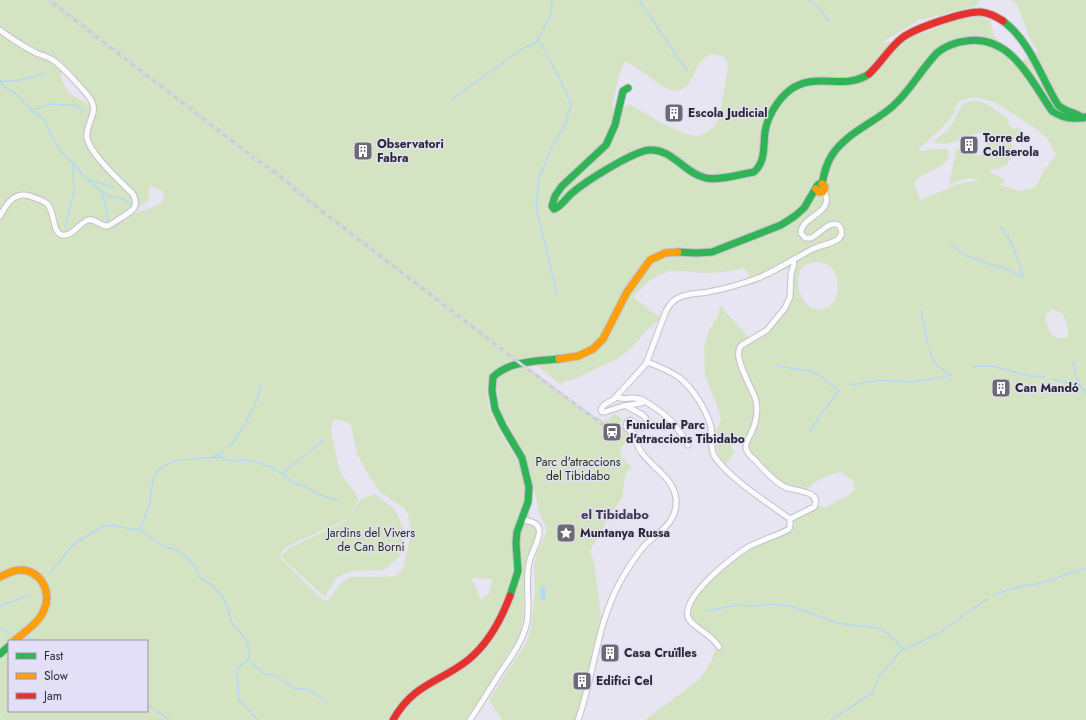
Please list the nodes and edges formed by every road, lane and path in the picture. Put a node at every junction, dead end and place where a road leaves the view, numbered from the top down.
1 (0, 30) edge
2 (628, 88) dead end
3 (1085, 117) edge
4 (821, 188) junction
5 (0, 216) edge
6 (793, 260) junction
7 (647, 362) junction
8 (616, 397) junction
9 (643, 400) junction
10 (627, 406) junction
11 (688, 445) dead end
12 (790, 519) junction
13 (521, 520) junction
14 (0, 576) edge
15 (0, 580) edge
16 (12, 640) edge
17 (15, 640) edge
18 (8, 644) edge
19 (719, 646) dead end
20 (8, 647) edge
21 (0, 650) edge
22 (0, 654) edge
23 (393, 720) edge
24 (470, 720) edge
25 (578, 720) edge

1 - 5 street
2 - 3 street
3 - 4 street
4 - 6 street
4 - 13 street
6 - 7 street
6 - 12 street
7 - 8 street
7 - 12 street
8 - 9 street
8 - 10 street
9 - 10 street
9 - 11 street
10 - 25 street
12 - 19 street
13 - 23 street
13 - 24 street
14 - 17 street
15 - 16 street
18 - 21 street
20 - 22 street

